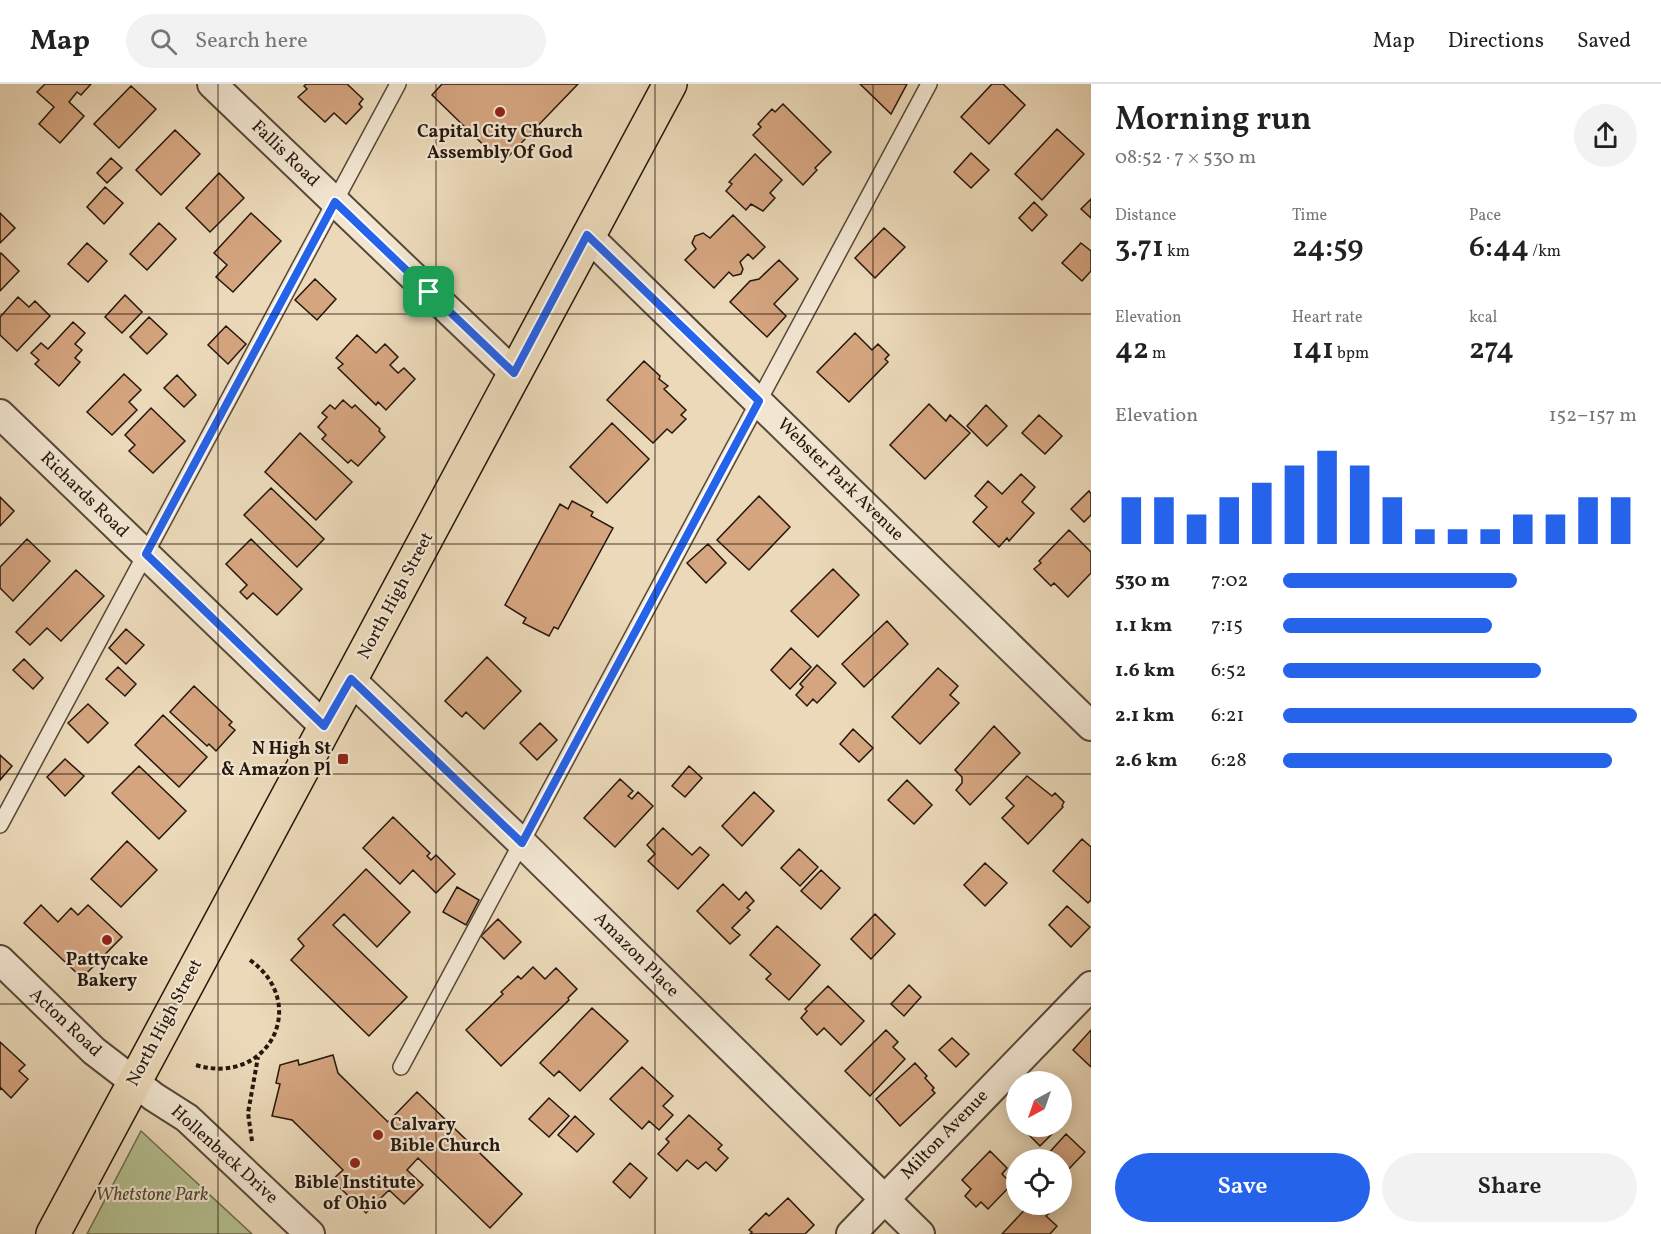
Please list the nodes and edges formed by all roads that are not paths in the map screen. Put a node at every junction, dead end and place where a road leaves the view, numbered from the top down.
1 (212, 84) edge
2 (398, 84) edge
3 (670, 84) edge
4 (929, 84) edge
5 (335, 202) junction
6 (587, 235) junction
7 (514, 373) junction
8 (759, 401) junction
9 (0, 414) edge
10 (146, 554) junction
11 (351, 679) junction
12 (324, 726) junction
13 (1091, 726) edge
14 (0, 825) edge
15 (522, 843) junction
16 (0, 960) edge
17 (1091, 986) edge
18 (401, 1067) dead end
19 (134, 1082) junction
20 (884, 1199) junction
21 (53, 1234) edge
22 (310, 1234) edge
23 (851, 1234) edge
24 (920, 1234) edge

1 - 5 street, Fallis Road
2 - 5 lane
3 - 6 main road, North High Street
4 - 8 lane
5 - 7 street, Fallis Road
5 - 10 lane
6 - 7 main road, North High Street
6 - 8 street, Webster Park Avenue
7 - 11 main road, North High Street
8 - 13 street, Webster Park Avenue
8 - 15 lane
9 - 10 street, Richards Road
10 - 12 street, Richards Road
10 - 14 lane
11 - 12 main road, North High Street
11 - 15 street, Amazon Place
12 - 19 main road, North High Street
15 - 18 lane
15 - 20 street, Amazon Place
16 - 19 street, Acton Road
17 - 20 street, Milton Avenue
19 - 21 main road, North High Street
19 - 22 street, Hollenback Drive
20 - 23 street, Milton Avenue
20 - 24 street, Amazon Place

